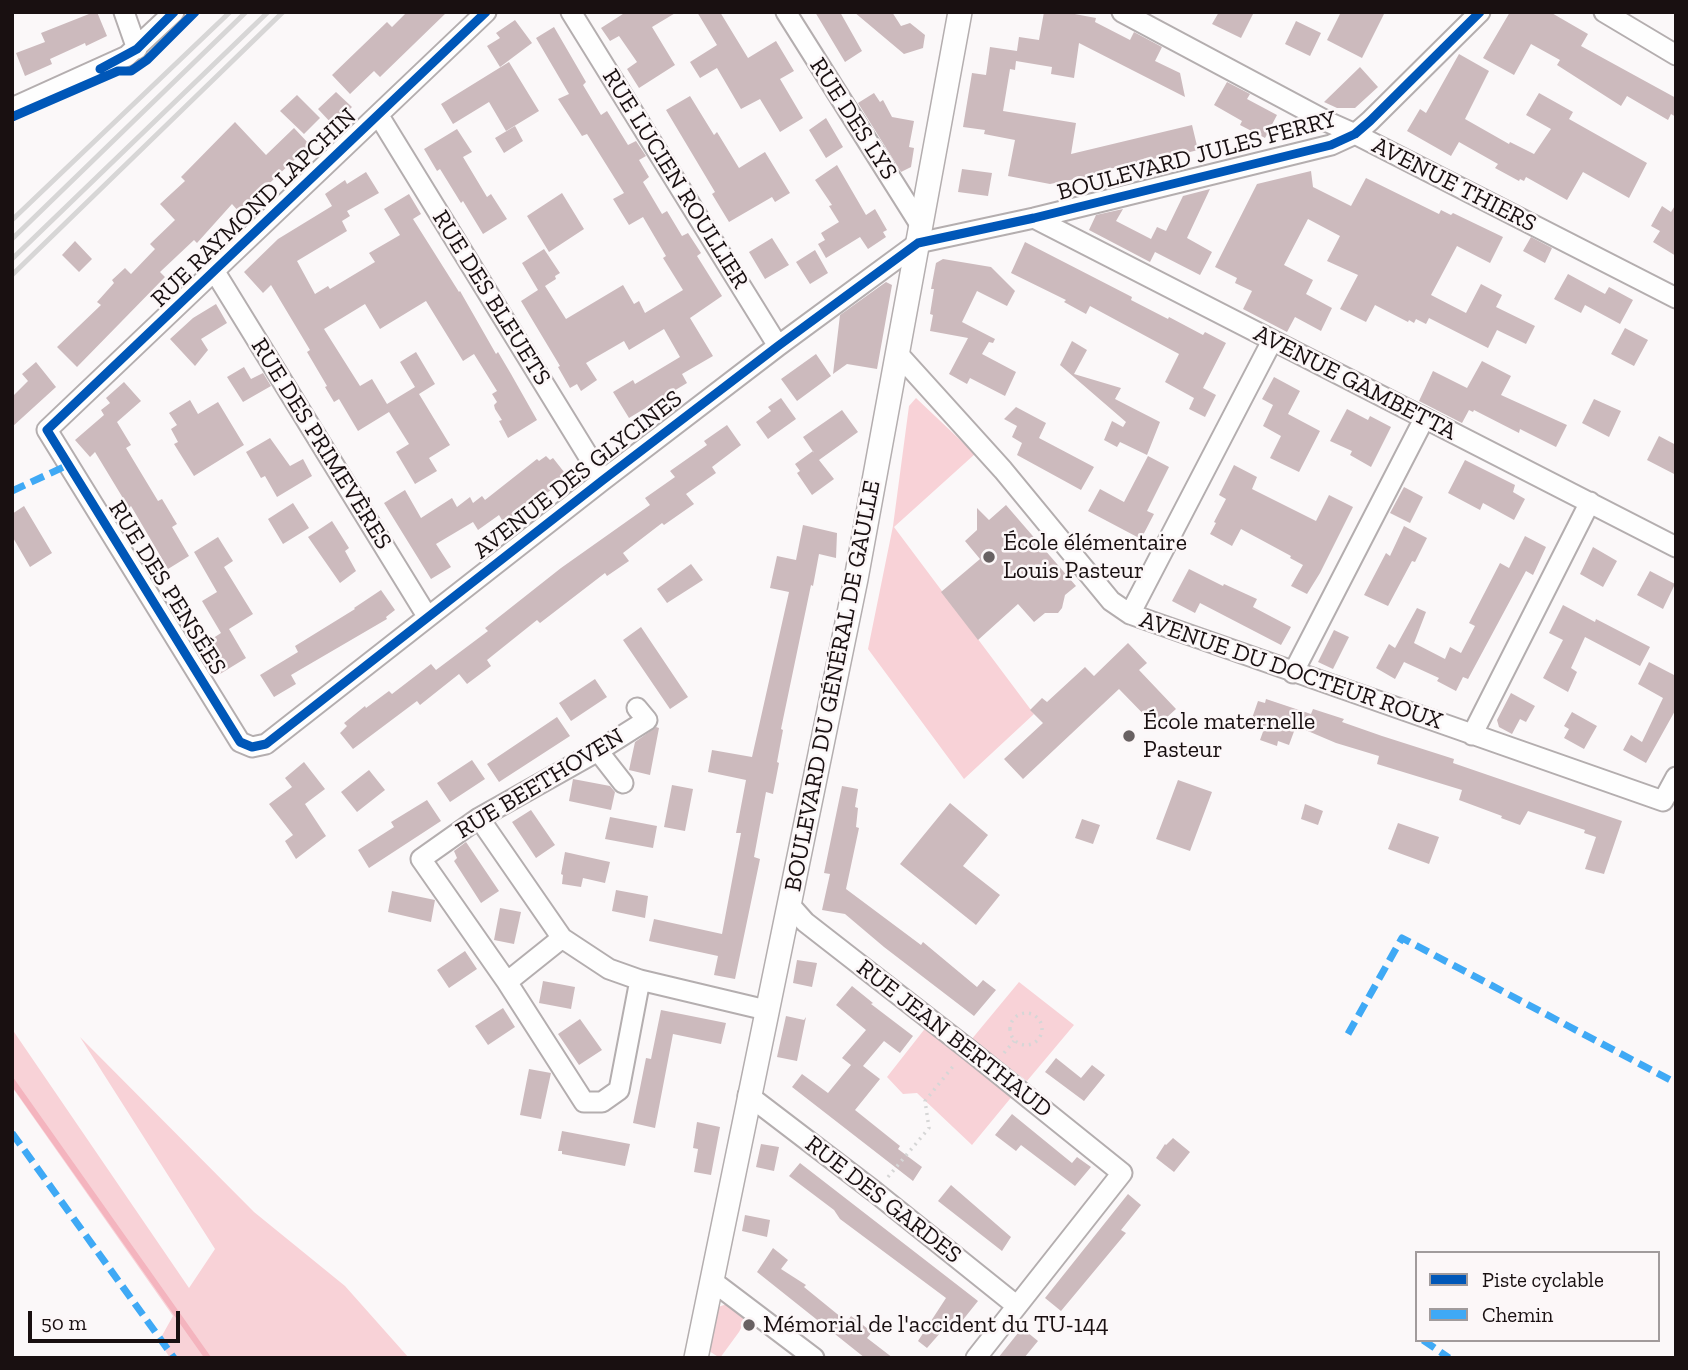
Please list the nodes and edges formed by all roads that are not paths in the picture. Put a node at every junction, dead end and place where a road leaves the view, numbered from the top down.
1 (124, 12) edge
2 (174, 12) edge
3 (486, 12) edge
4 (571, 12) edge
5 (786, 12) edge
6 (960, 12) edge
7 (1122, 12) edge
8 (1480, 12) edge
9 (1604, 12) edge
10 (137, 49) junction
11 (1676, 55) edge
12 (12, 108) edge
13 (379, 116) junction
14 (1355, 134) junction
15 (1034, 218) junction
16 (920, 234) junction
17 (215, 272) junction
18 (1676, 298) edge
19 (1272, 341) junction
20 (778, 346) junction
21 (898, 354) junction
22 (1424, 419) junction
23 (47, 430) joint
24 (603, 481) junction
25 (1590, 502) junction
26 (1676, 547) edge
27 (1130, 614) junction
28 (428, 616) junction
29 (1293, 673) junction
30 (637, 708) dead end
31 (1472, 735) junction
32 (266, 744) joint
33 (598, 751) junction
34 (1676, 777) edge
35 (623, 783) dead end
36 (479, 818) junction
37 (789, 904) junction
38 (562, 938) junction
39 (640, 980) junction
40 (507, 982) junction
41 (766, 1010) junction
42 (748, 1095) junction
43 (711, 1280) junction
44 (1017, 1306) junction
45 (696, 1358) edge
46 (814, 1358) edge
47 (976, 1358) edge

1 - 10 street
2 - 10 street
3 - 13 street, RUE RAYMOND LAPCHIN
4 - 20 street, RUE LUCIEN ROULLIER
5 - 16 street, RUE DES LYS
6 - 16 street, BOULEVARD DU GÉNÉRAL DE GAULLE
7 - 14 street, AVENUE THIERS
8 - 14 street, BOULEVARD JULES FERRY
9 - 11 street
10 - 12 street
13 - 17 street, RUE RAYMOND LAPCHIN
13 - 24 street, RUE DES BLEUETS
14 - 15 street, BOULEVARD JULES FERRY
14 - 18 street, AVENUE THIERS
15 - 16 street, BOULEVARD JULES FERRY
15 - 19 street, AVENUE GAMBETTA
16 - 20 street, AVENUE DES GLYCINES
16 - 21 street, BOULEVARD DU GÉNÉRAL DE GAULLE
17 - 23 street, RUE RAYMOND LAPCHIN
17 - 28 street, RUE DES PRIMEVÈRES
19 - 22 street, AVENUE GAMBETTA
19 - 27 street
20 - 24 street, AVENUE DES GLYCINES
21 - 27 street, AVENUE DU DOCTEUR ROUX
21 - 37 street, BOULEVARD DU GÉNÉRAL DE GAULLE
22 - 25 street, AVENUE GAMBETTA
22 - 29 street
23 - 32 street, RUE DES PENSÉES
24 - 28 street, AVENUE DES GLYCINES
25 - 26 street, AVENUE GAMBETTA
25 - 31 street
27 - 29 street, AVENUE DU DOCTEUR ROUX
28 - 32 street, AVENUE DES GLYCINES
29 - 31 street, AVENUE DU DOCTEUR ROUX
30 - 33 street, RUE BEETHOVEN
31 - 34 street, AVENUE DU DOCTEUR ROUX
33 - 35 street
33 - 36 street, RUE BEETHOVEN
36 - 38 street
36 - 40 street, RUE BEETHOVEN
37 - 41 street, BOULEVARD DU GÉNÉRAL DE GAULLE
37 - 44 street, RUE JEAN BERTHAUD
38 - 39 street
38 - 40 street
39 - 40 street
39 - 41 street
41 - 42 street, BOULEVARD DU GÉNÉRAL DE GAULLE
42 - 43 street, BOULEVARD DU GÉNÉRAL DE GAULLE
42 - 44 street, RUE DES GARDES
43 - 45 street, BOULEVARD DU GÉNÉRAL DE GAULLE
43 - 46 street
44 - 47 street

